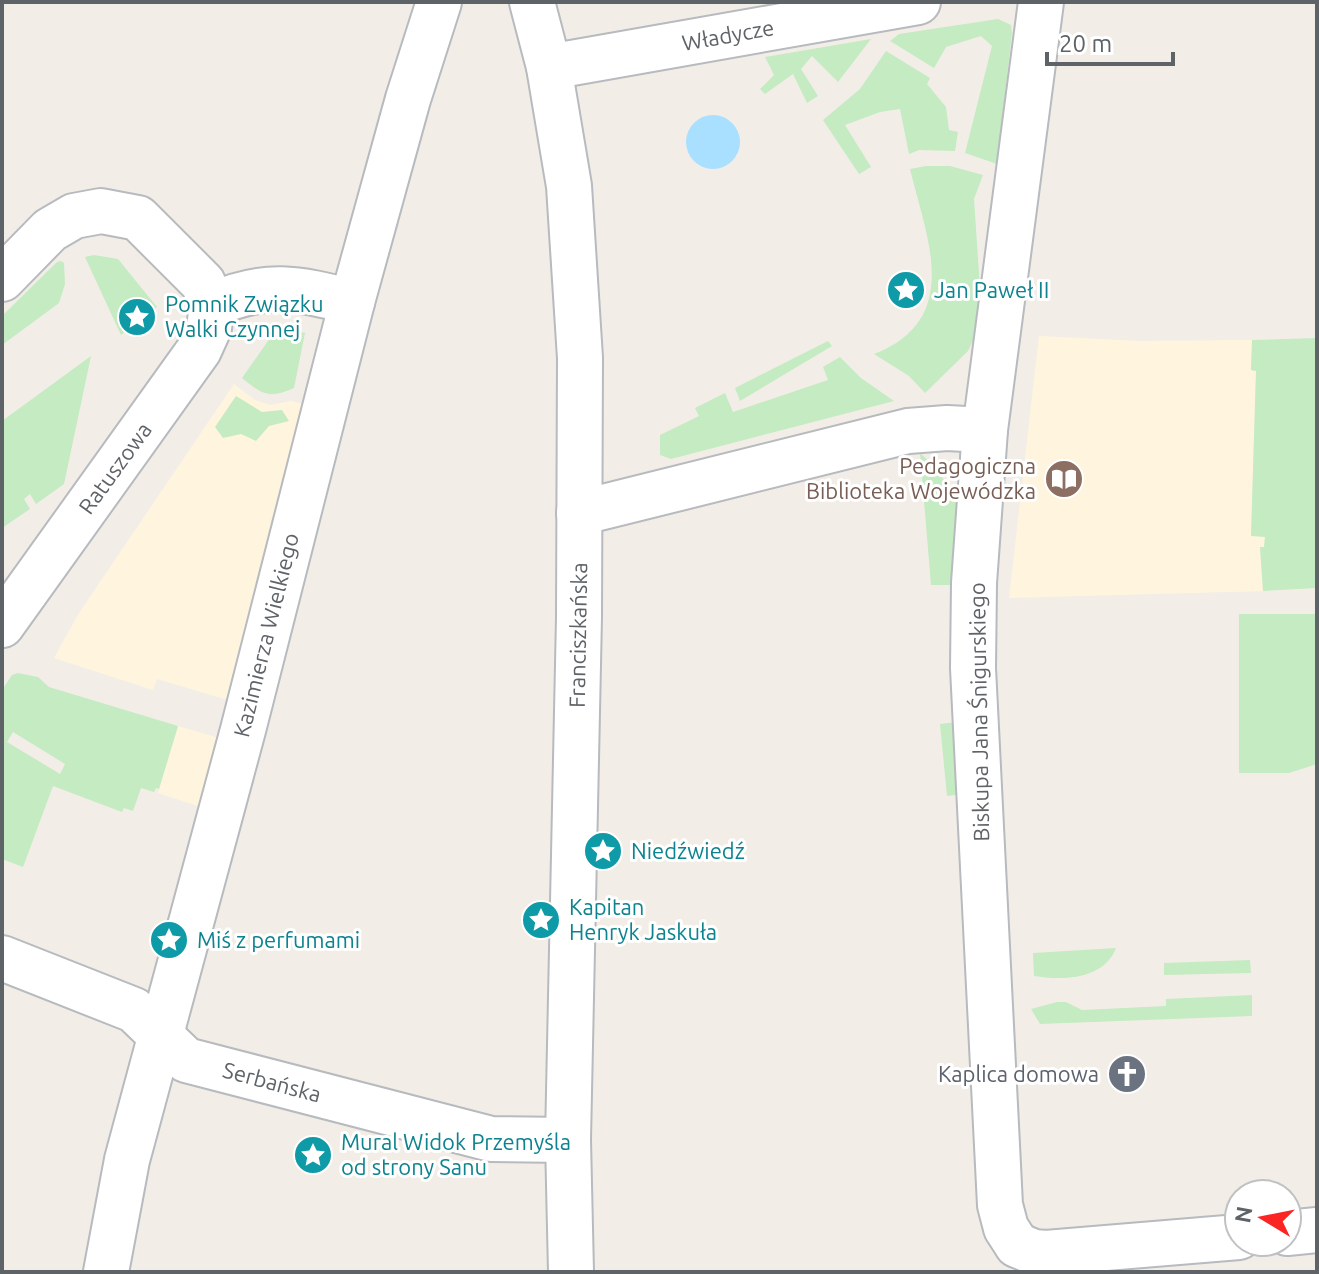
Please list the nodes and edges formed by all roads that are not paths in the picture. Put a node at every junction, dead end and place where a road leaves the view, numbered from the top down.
1 (439, 2) edge
2 (532, 2) edge
3 (918, 2) edge
4 (1041, 2) edge
5 (549, 67) junction
6 (2, 279) edge
7 (336, 298) junction
8 (212, 305) junction
9 (985, 430) junction
10 (579, 513) junction
11 (2, 625) edge
12 (2, 958) edge
13 (159, 1037) junction
14 (568, 1140) junction
15 (1223, 1238) edge
16 (1008, 1258) edge
17 (106, 1272) edge
18 (571, 1272) edge

1 - 7 street, Kazimierza Wielkiego
2 - 5 street, Franciszkańska
3 - 5 street, Władycze
4 - 9 street, Biskupa Jana Śnigurskiego
5 - 10 street, Franciszkańska
6 - 8 street
7 - 8 street
7 - 13 street, Kazimierza Wielkiego
8 - 11 street, Ratuszowa
9 - 10 street
9 - 16 street, Biskupa Jana Śnigurskiego
10 - 14 street, Franciszkańska
12 - 13 street, Serbańska
13 - 14 street, Serbańska
13 - 17 street, Kazimierza Wielkiego
14 - 18 street, Franciszkańska
15 - 16 street

